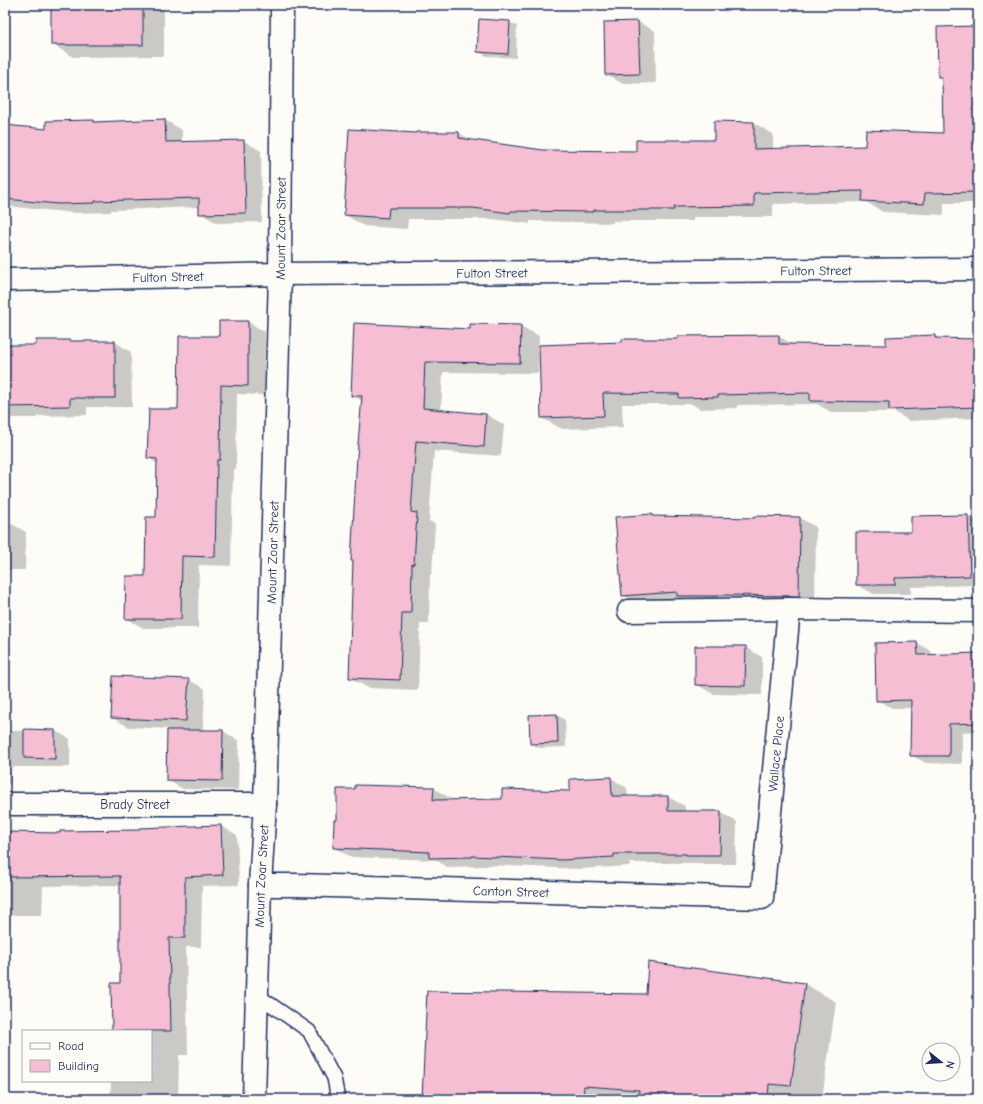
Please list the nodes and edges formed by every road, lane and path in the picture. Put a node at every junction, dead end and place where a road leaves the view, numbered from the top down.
1 (282, 5) edge
2 (978, 269) edge
3 (280, 274) junction
4 (5, 280) edge
5 (789, 609) junction
6 (629, 611) dead end
7 (978, 611) edge
8 (5, 804) edge
9 (265, 804) junction
10 (260, 885) junction
11 (762, 898) joint
12 (257, 995) junction
13 (254, 1099) edge
14 (338, 1099) edge

1 - 3 street, Mount Zoar Street
2 - 3 street, Fulton Street
3 - 4 street, Fulton Street
3 - 9 street, Mount Zoar Street
5 - 6 street
5 - 7 street
5 - 11 street, Wallace Place
8 - 9 street, Brady Street
9 - 10 street, Mount Zoar Street
10 - 11 street, Canton Street
10 - 12 street, Mount Zoar Street
12 - 13 street, Mount Zoar Street
12 - 14 lane

